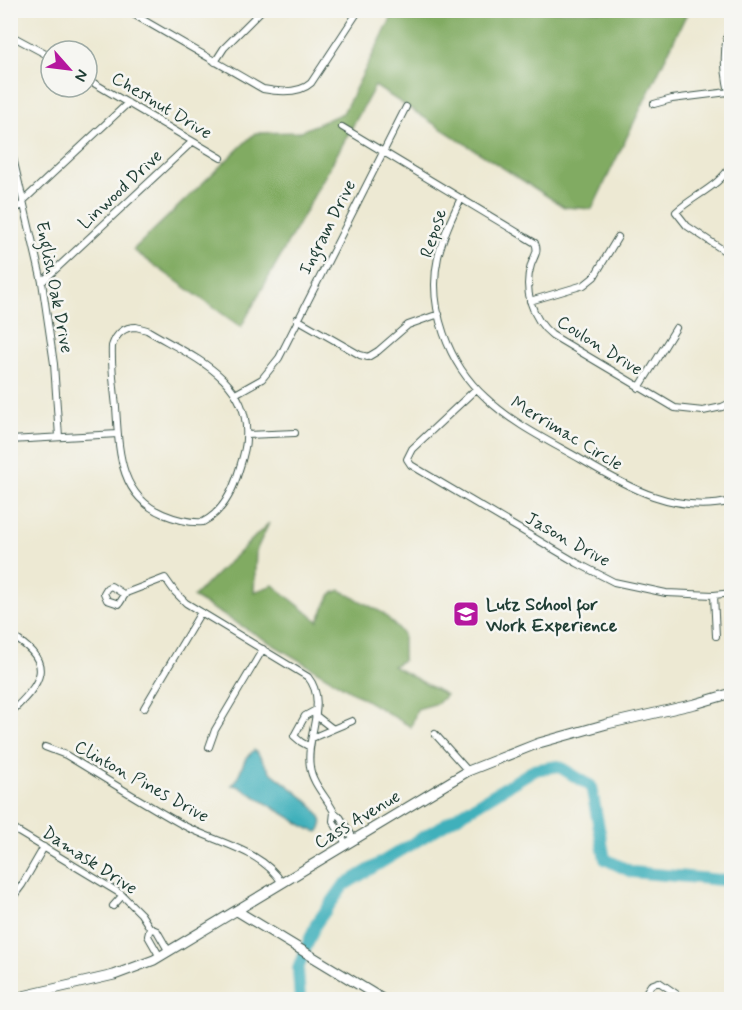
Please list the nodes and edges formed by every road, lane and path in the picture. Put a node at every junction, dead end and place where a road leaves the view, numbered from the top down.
1 (262, 10) edge
2 (359, 10) edge
3 (131, 12) edge
4 (732, 22) edge
5 (10, 35) edge
6 (39, 51) edge
7 (215, 62) junction
8 (99, 86) edge
9 (728, 92) junction
10 (128, 103) junction
11 (654, 104) dead end
12 (732, 105) edge
13 (406, 107) dead end
14 (342, 127) dead end
15 (192, 142) junction
16 (10, 145) edge
17 (384, 150) junction
18 (221, 158) dead end
19 (732, 164) edge
20 (461, 198) junction
21 (23, 202) junction
22 (10, 213) edge
23 (618, 237) dead end
24 (732, 256) edge
25 (42, 282) junction
26 (530, 301) junction
27 (439, 314) junction
28 (297, 319) junction
29 (676, 328) dead end
30 (476, 388) junction
31 (639, 388) junction
32 (237, 393) junction
33 (732, 402) edge
34 (295, 433) dead end
35 (118, 434) junction
36 (247, 435) junction
37 (58, 437) junction
38 (10, 440) edge
39 (732, 501) edge
40 (732, 593) edge
41 (124, 595) dead end
42 (714, 595) junction
43 (201, 612) junction
44 (10, 635) edge
45 (716, 636) dead end
46 (263, 649) junction
47 (732, 693) edge
48 (144, 708) dead end
49 (10, 713) edge
50 (315, 713) junction
51 (352, 721) dead end
52 (333, 729) junction
53 (435, 734) dead end
54 (312, 738) junction
55 (45, 747) dead end
56 (209, 747) dead end
57 (310, 747) junction
58 (468, 771) junction
59 (10, 827) edge
60 (350, 842) junction
61 (44, 847) junction
62 (282, 883) junction
63 (122, 896) junction
64 (10, 901) edge
65 (113, 906) dead end
66 (237, 911) junction
67 (150, 928) junction
68 (169, 952) junction
69 (159, 957) junction
70 (10, 999) edge
71 (384, 999) edge
72 (641, 999) edge
73 (686, 999) edge

1 - 7 street
2 - 7 street
3 - 7 street
4 - 9 street
5 - 6 street
8 - 10 street, Chestnut Drive
9 - 11 street
9 - 12 street
10 - 15 street, Chestnut Drive
10 - 21 street
13 - 17 street, Ingram Drive
14 - 17 street, Coulon Drive
15 - 18 street, Chestnut Drive
15 - 25 street, Linwood Drive
16 - 21 street, English Oak Drive
17 - 20 street, Coulon Drive
17 - 28 street, Ingram Drive
19 - 24 street
20 - 26 street, Coulon Drive
20 - 27 street, Repose
21 - 22 street
21 - 25 street, English Oak Drive
23 - 26 street
25 - 37 street, English Oak Drive
26 - 31 street, Coulon Drive
27 - 28 street
27 - 30 street, Merrimac Circle
28 - 32 street, Ingram Drive
29 - 31 street
30 - 39 street, Merrimac Circle
30 - 42 street, Jason Drive
31 - 33 street, Coulon Drive
32 - 35 street
32 - 36 street
34 - 36 street
35 - 36 street
35 - 37 street
37 - 38 street
40 - 42 street, Jason Drive
41 - 43 street
42 - 45 street
43 - 46 street
43 - 48 street
44 - 49 street
46 - 50 street
46 - 56 street
47 - 58 main road, Cass Avenue
50 - 52 street
50 - 54 street
50 - 57 street
51 - 52 street
52 - 54 street
53 - 58 street
54 - 57 street
55 - 62 street, Clinton Pines Drive
57 - 60 street
58 - 60 main road, Cass Avenue
59 - 61 street, Damask Drive
60 - 62 main road, Cass Avenue
61 - 63 street, Damask Drive
61 - 64 street
62 - 66 main road, Cass Avenue
63 - 65 street
63 - 67 street, Damask Drive
66 - 68 main road, Cass Avenue
66 - 71 main road
67 - 68 street, Damask Drive
67 - 69 street
68 - 69 main road, Cass Avenue
69 - 70 main road, Cass Avenue
72 - 73 street

